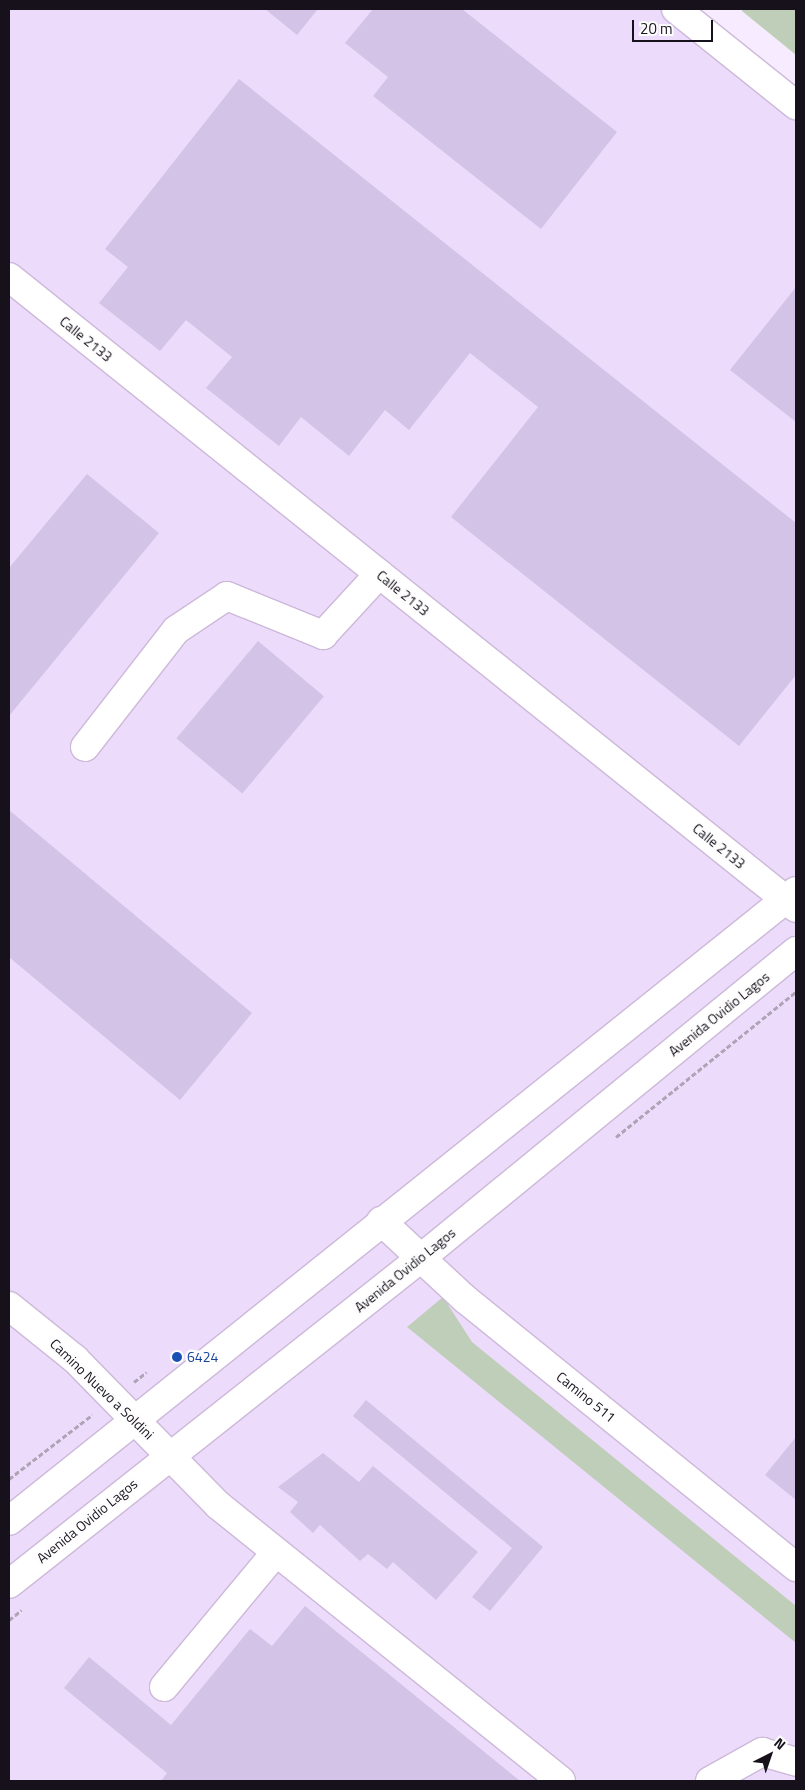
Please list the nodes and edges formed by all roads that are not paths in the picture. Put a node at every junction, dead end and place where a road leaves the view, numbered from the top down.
1 (676, 9) edge
2 (796, 105) edge
3 (9, 277) edge
4 (379, 574) junction
5 (85, 746) dead end
6 (793, 900) edge
7 (796, 951) edge
8 (381, 1221) junction
9 (421, 1258) junction
10 (9, 1306) edge
11 (136, 1421) junction
12 (170, 1456) junction
13 (9, 1521) edge
14 (276, 1552) junction
15 (796, 1567) edge
16 (9, 1584) edge
17 (164, 1687) dead end
18 (796, 1762) edge
19 (561, 1781) edge
20 (710, 1781) edge

1 - 2 main road
3 - 4 main road, Calle 2133
4 - 5 main road
4 - 6 main road, Calle 2133
6 - 8 main road
7 - 9 main road, Avenida Ovidio Lagos
8 - 9 main road, Camino 511
8 - 11 main road
9 - 12 main road, Avenida Ovidio Lagos
9 - 15 main road, Camino 511
10 - 11 main road, Camino Nuevo a Soldini
11 - 12 main road, Camino Nuevo a Soldini
11 - 13 main road
12 - 14 main road, Camino Nuevo a Soldini
12 - 16 main road, Avenida Ovidio Lagos
14 - 17 main road
14 - 19 main road, Camino Nuevo a Soldini
18 - 20 main road

